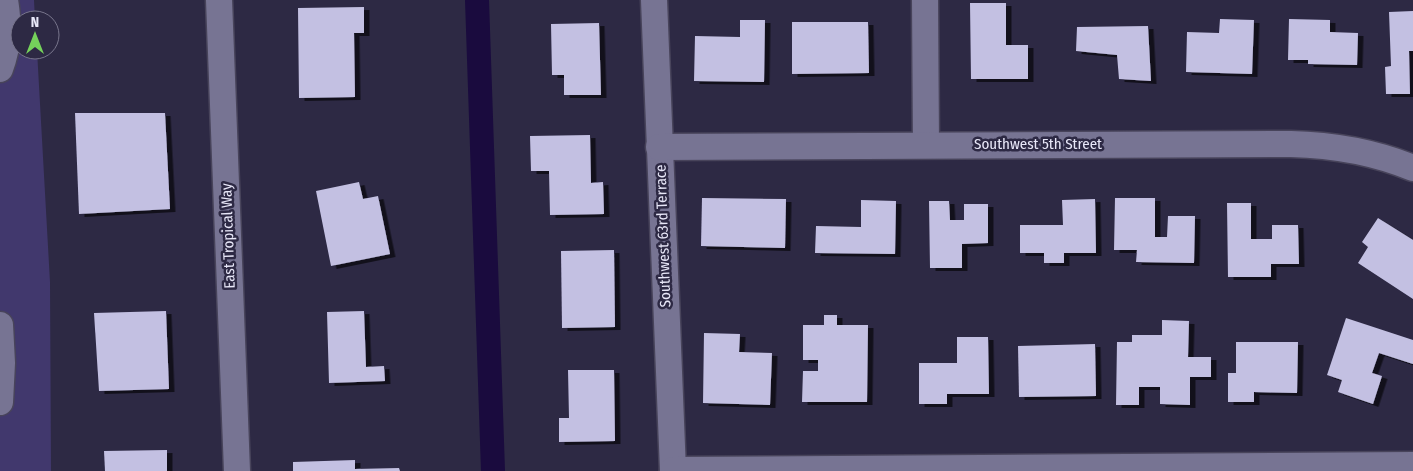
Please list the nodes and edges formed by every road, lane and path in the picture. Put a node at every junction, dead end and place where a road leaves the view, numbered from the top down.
1 (5, 0) edge
2 (220, 0) edge
3 (654, 0) edge
4 (925, 0) edge
5 (0, 69) edge
6 (926, 144) junction
7 (659, 147) junction
8 (1413, 168) edge
9 (0, 325) edge
10 (0, 402) edge
11 (1413, 465) edge
12 (673, 470) edge
13 (237, 471) edge

1 - 5 street
2 - 13 street, East Tropical Way
3 - 7 street, Southwest 63rd Terrace
4 - 6 street
6 - 7 street, Southwest 5th Street
6 - 8 street, Southwest 5th Street
7 - 12 street, Southwest 63rd Terrace
9 - 10 street
11 - 12 street

